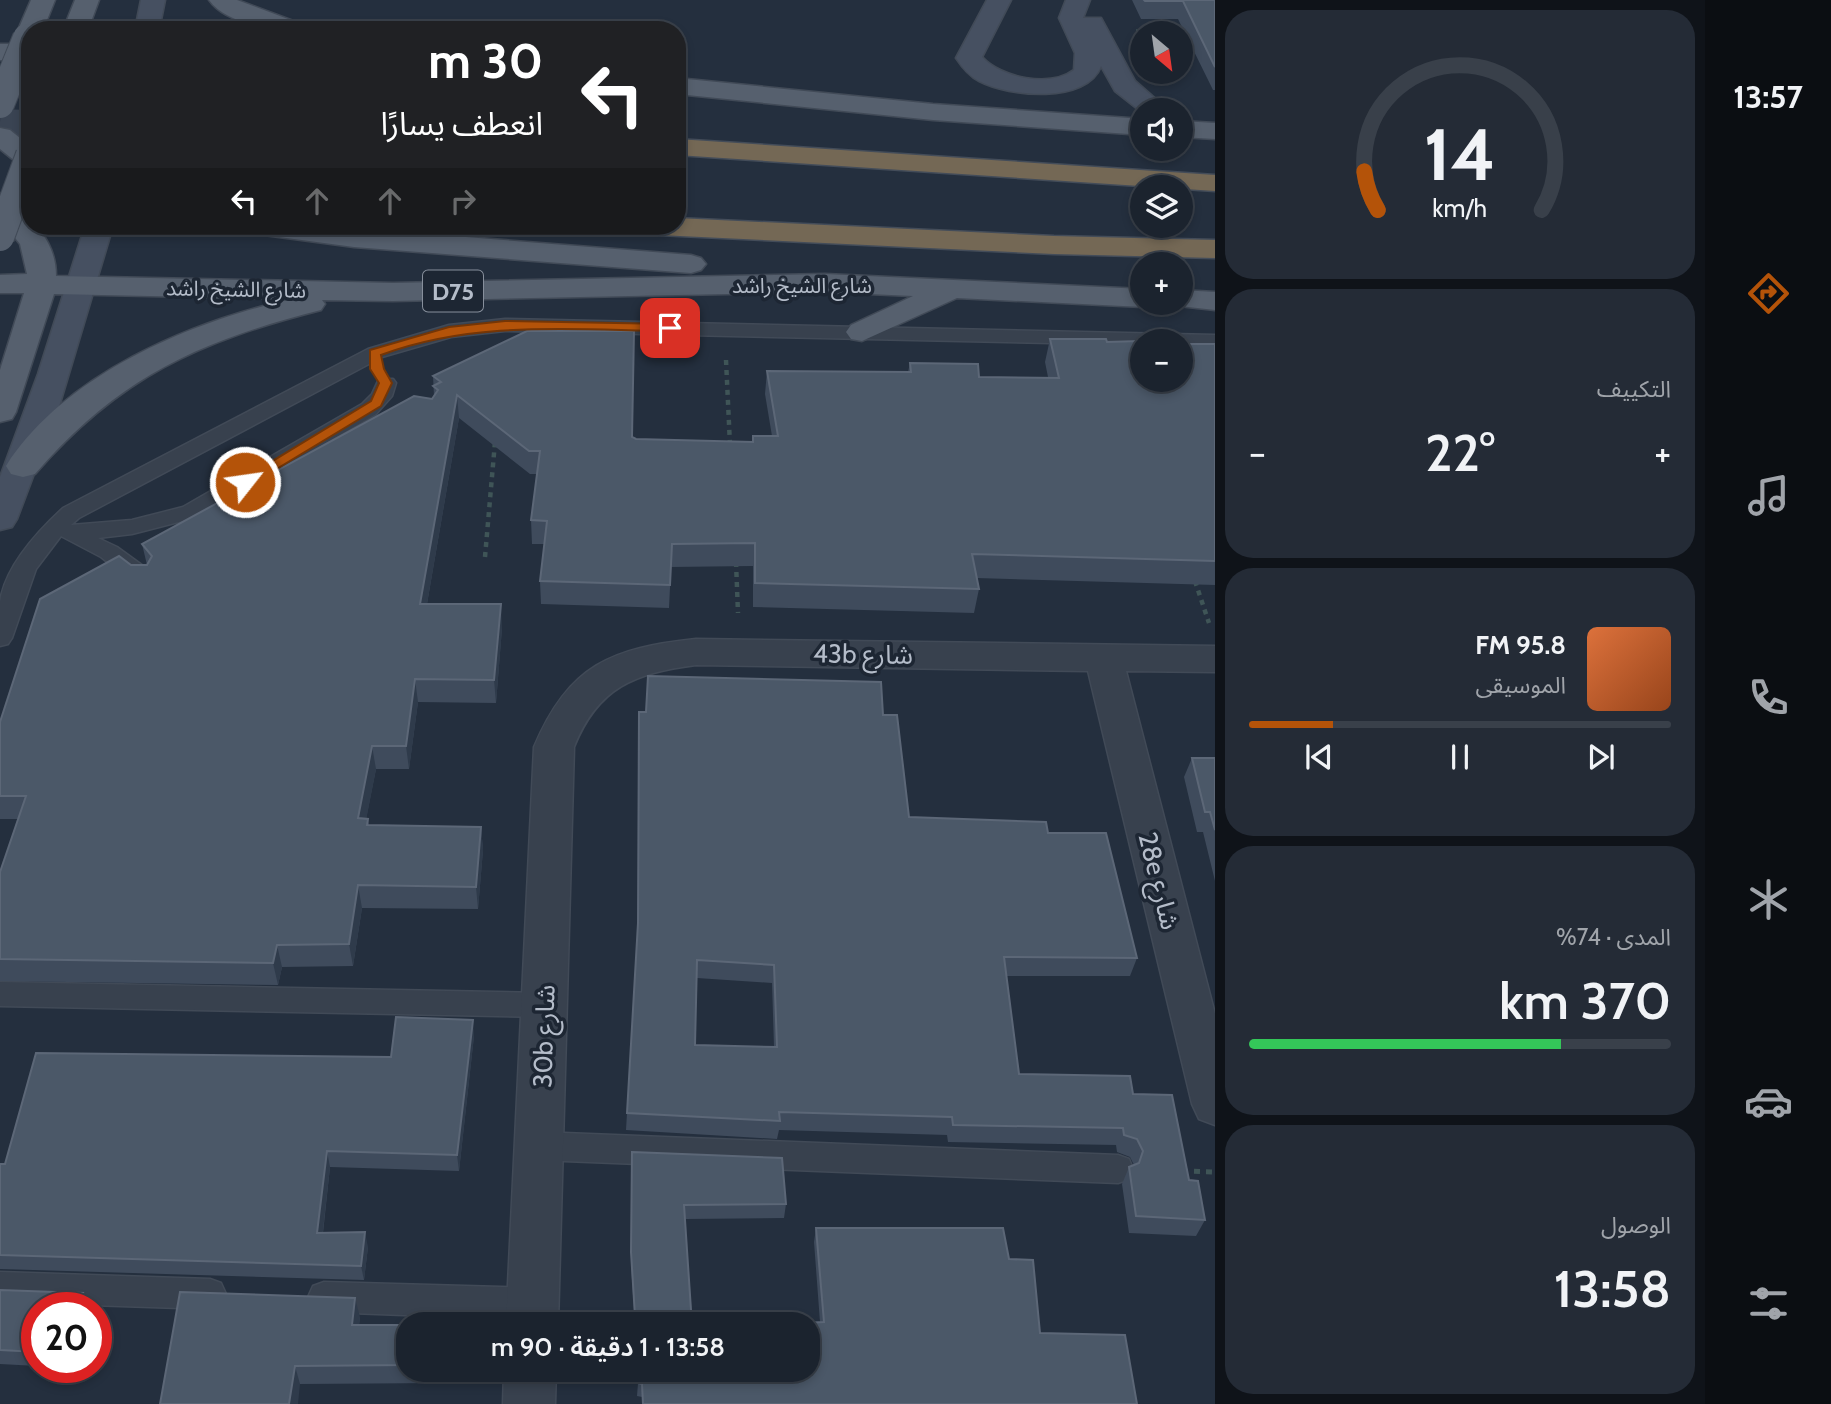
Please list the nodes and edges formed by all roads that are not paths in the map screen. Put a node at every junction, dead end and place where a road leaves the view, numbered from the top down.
1 (43, 0) edge
2 (87, 0) edge
3 (153, 0) edge
4 (220, 0) edge
5 (999, 0) edge
6 (1079, 0) edge
7 (34, 21) edge
8 (79, 21) edge
9 (148, 21) edge
10 (268, 21) edge
11 (0, 52) edge
12 (21, 52) edge
13 (21, 53) edge
14 (686, 87) edge
15 (1140, 98) edge
16 (0, 104) edge
17 (21, 126) edge
18 (1130, 126) edge
19 (0, 135) edge
20 (686, 148) edge
21 (21, 150) edge
22 (21, 170) edge
23 (0, 180) edge
24 (21, 181) edge
25 (1215, 183) edge
26 (0, 203) edge
27 (21, 225) edge
28 (686, 227) edge
29 (29, 235) edge
30 (96, 235) edge
31 (332, 235) edge
32 (0, 237) edge
33 (1215, 249) edge
34 (825, 283) junction
35 (0, 284) edge
36 (39, 285) junction
37 (82, 285) junction
38 (953, 288) junction
39 (393, 292) junction
40 (1130, 297) edge
41 (1193, 300) edge
42 (1215, 301) edge
43 (862, 332) junction
44 (1215, 341) edge
45 (375, 353) junction
46 (0, 412) edge
47 (23, 466) junction
48 (0, 519) edge
49 (62, 530) junction
50 (145, 580) edge
51 (0, 638) edge
52 (1213, 643) edge
53 (1104, 657) junction
54 (554, 747) joint
55 (0, 994) edge
56 (545, 1005) junction
57 (1215, 1104) edge
58 (540, 1146) junction
59 (1118, 1169) road end
60 (0, 1287) edge
61 (246, 1295) edge
62 (301, 1297) edge
63 (494, 1312) edge
64 (533, 1312) edge
65 (530, 1382) edge
66 (529, 1404) edge

1 - 7 main road
2 - 8 main road
3 - 9 street
4 - 10 main road
5 - 6 street
6 - 15 street
11 - 12 main road
13 - 16 main road, bridge
14 - 18 main road
17 - 19 main road
19 - 21 main road
20 - 25 highway
22 - 23 main road
24 - 32 main road, bridge
26 - 27 main road
28 - 33 highway, شارع الشيخ راشد
29 - 36 main road
30 - 37 street
31 - 34 main road
34 - 38 main road, شارع الشيخ راشد / D75
34 - 39 main road, شارع الشيخ راشد / D75
35 - 36 main road, شارع الشيخ راشد / D75
36 - 37 main road, شارع الشيخ راشد / D75
36 - 46 main road
37 - 39 main road, شارع الشيخ راشد / D75
37 - 47 street
38 - 40 main road, شارع الشيخ راشد / D75
38 - 43 main road
39 - 47 main road
41 - 42 main road
43 - 44 lane
43 - 45 lane
45 - 49 lane
45 - 49 lane
47 - 48 street
49 - 50 lane
49 - 51 lane
52 - 53 street, 43b شارع
53 - 54 street, 43b شارع
53 - 57 street, 28e شارع
54 - 56 street, 30b شارع
55 - 56 lane
56 - 58 street, 30b شارع
58 - 59 lane
58 - 64 street, 30b شارع
60 - 61 lane
62 - 63 lane
65 - 66 street

